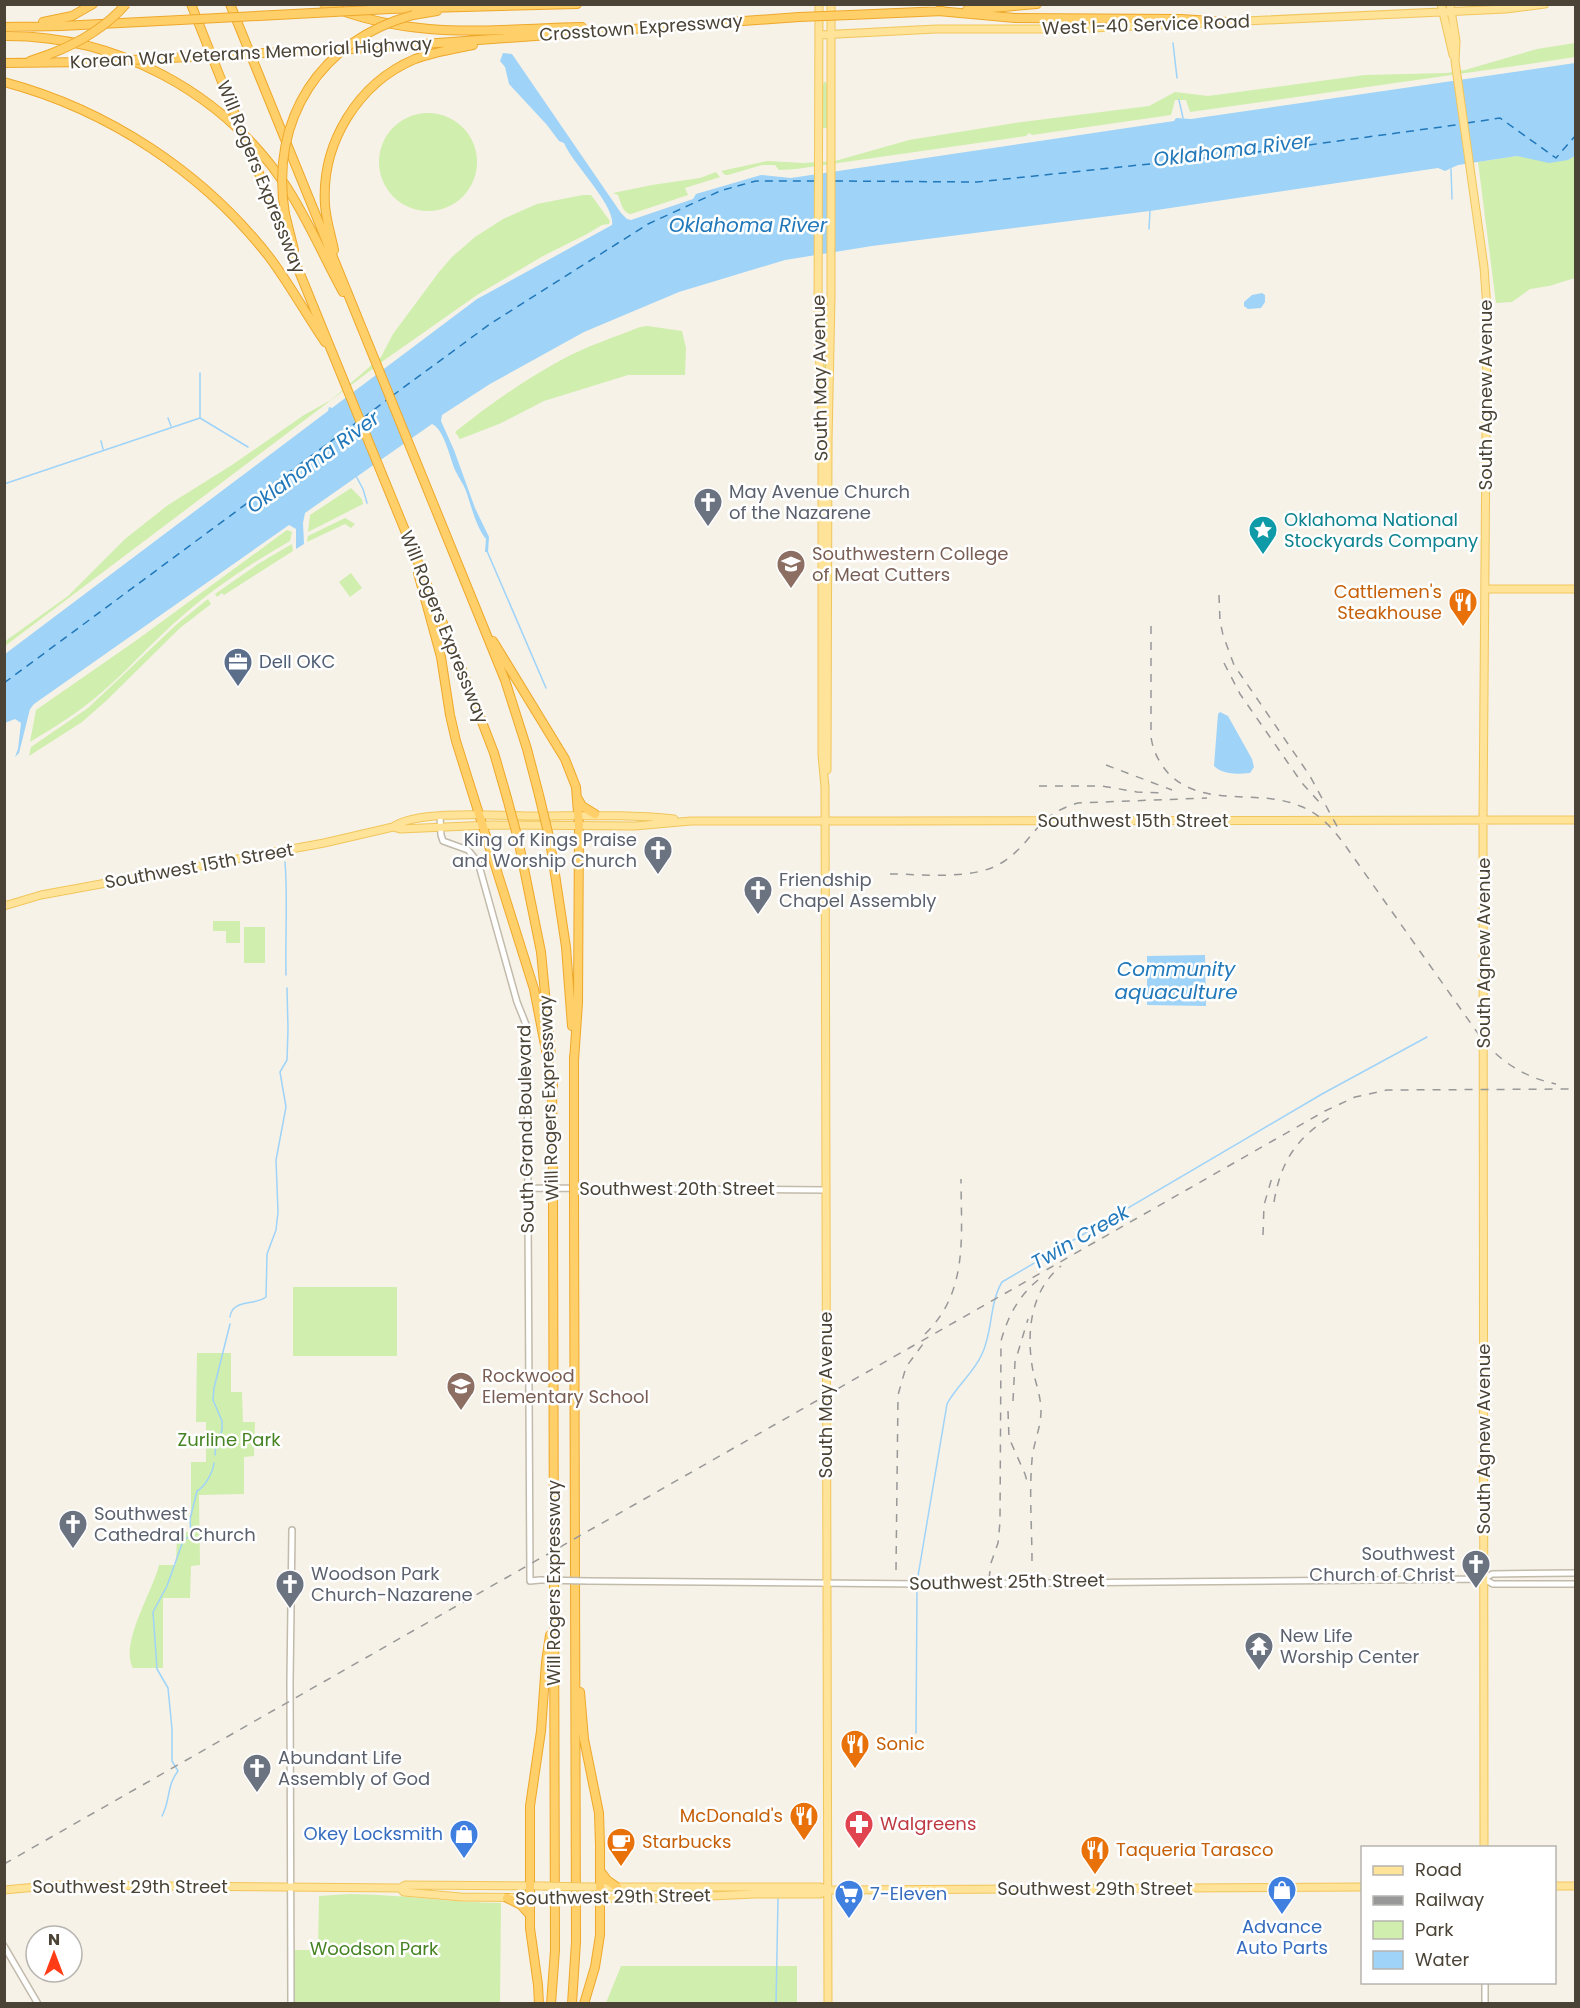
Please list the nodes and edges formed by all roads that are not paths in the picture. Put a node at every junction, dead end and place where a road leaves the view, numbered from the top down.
1 (93, 4) edge
2 (126, 4) edge
3 (191, 4) edge
4 (230, 4) edge
5 (324, 4) edge
6 (577, 4) edge
7 (819, 4) edge
8 (831, 4) edge
9 (1037, 4) edge
10 (1545, 4) edge
11 (527, 5) edge
12 (462, 6) edge
13 (1442, 8) edge
14 (1451, 8) edge
15 (938, 11) junction
16 (1468, 11) junction
17 (1227, 22) junction
18 (695, 24) junction
19 (21, 26) junction
20 (4, 27) edge
21 (1455, 27) junction
22 (819, 35) junction
23 (831, 35) junction
24 (4, 36) edge
25 (498, 39) junction
26 (1452, 41) junction
27 (4, 63) edge
28 (23, 63) junction
29 (4, 82) edge
30 (298, 266) junction
31 (341, 277) junction
32 (359, 322) junction
33 (335, 356) junction
34 (410, 543) junction
35 (1485, 589) junction
36 (1575, 589) edge
37 (482, 625) junction
38 (825, 787) junction
39 (578, 798) junction
40 (595, 814) junction
41 (612, 814) junction
42 (479, 815) junction
43 (578, 815) junction
44 (441, 816) junction
45 (825, 820) junction
46 (1483, 820) junction
47 (1575, 820) edge
48 (691, 821) junction
49 (482, 826) junction
50 (579, 826) junction
51 (613, 826) junction
52 (393, 827) junction
53 (441, 827) junction
54 (4, 906) edge
55 (574, 1061) junction
56 (553, 1086) junction
57 (528, 1188) junction
58 (826, 1190) junction
59 (292, 1530) dead end
60 (1575, 1573) edge
61 (1484, 1579) junction
62 (530, 1581) joint
63 (827, 1583) junction
64 (1575, 1584) edge
65 (554, 1613) junction
66 (575, 1636) junction
67 (1484, 1846) edge
68 (600, 1870) junction
69 (529, 1886) junction
70 (1556, 1886) edge
71 (1575, 1886) edge
72 (290, 1887) junction
73 (601, 1887) junction
74 (617, 1887) junction
75 (644, 1887) junction
76 (1361, 1887) edge
77 (400, 1888) junction
78 (4, 1890) edge
79 (827, 1890) junction
80 (507, 1898) junction
81 (529, 1898) junction
82 (600, 1899) junction
83 (644, 1899) junction
84 (530, 1916) junction
85 (4, 1946) edge
86 (1485, 1984) edge
87 (38, 2004) edge
88 (291, 2004) edge
89 (539, 2004) edge
90 (551, 2004) edge
91 (572, 2004) edge
92 (584, 2004) edge
93 (828, 2004) edge
94 (1485, 2004) edge

1 - 19 highway
2 - 28 highway, bridge
3 - 30 highway, Will Rogers Expressway, bridge
4 - 31 highway, Will Rogers Expressway
5 - 18 highway
6 - 11 highway, Crosstown Expressway
7 - 22 main road, South May Avenue
8 - 23 main road, South May Avenue
9 - 15 highway, Crosstown Expressway
10 - 16 main road, West I-40 Service Road
11 - 12 highway, Korean War Veterans Memorial Highway
12 - 19 highway, Korean War Veterans Memorial Highway, bridge
12 - 30 highway, bridge
13 - 14 main road, West I-40 Service Road
13 - 17 main road, West I-40 Service Road
13 - 26 main road, South Agnew Avenue
14 - 16 main road, West I-40 Service Road
14 - 21 main road, South Agnew Avenue
15 - 17 highway
15 - 18 highway, Crosstown Expressway, bridge
16 - 21 main road
17 - 23 main road, West I-40 Service Road
18 - 25 highway, Crosstown Expressway
19 - 20 highway, Korean War Veterans Memorial Highway
21 - 26 main road, South Agnew Avenue
22 - 23 main road, West I-40 Service Road
22 - 38 main road, South May Avenue
23 - 38 main road, South May Avenue
24 - 32 highway
25 - 28 highway, Korean War Veterans Memorial Highway, bridge
25 - 31 highway
26 - 35 main road, South Agnew Avenue
27 - 28 highway, Korean War Veterans Memorial Highway
29 - 33 highway
30 - 33 highway, Will Rogers Expressway
31 - 32 highway, Will Rogers Expressway
32 - 37 highway, Will Rogers Expressway
33 - 34 highway, Will Rogers Expressway
34 - 42 highway
34 - 56 highway, Will Rogers Expressway, bridge
35 - 36 main road
35 - 46 main road, South Agnew Avenue
37 - 39 highway
37 - 55 highway, Will Rogers Expressway, bridge
38 - 45 main road, South May Avenue
39 - 40 highway
39 - 43 highway
40 - 41 main road, Southwest 15th Street
40 - 43 main road, Southwest 15th Street
41 - 48 main road, Southwest 15th Street
41 - 51 main road
42 - 43 main road, Southwest 15th Street
42 - 44 main road, Southwest 15th Street
42 - 49 highway
43 - 50 highway
44 - 52 main road, Southwest 15th Street
44 - 53 street
45 - 46 main road, Southwest 15th Street
45 - 48 main road, Southwest 15th Street
45 - 58 main road, South May Avenue
46 - 47 main road, Southwest 15th Street
46 - 61 main road, South Agnew Avenue
48 - 51 main road, Southwest 15th Street
49 - 50 main road, Southwest 15th Street
49 - 53 main road, Southwest 15th Street
49 - 56 highway
50 - 51 main road, Southwest 15th Street
50 - 55 highway
52 - 53 main road, Southwest 15th Street
52 - 54 main road, Southwest 15th Street
53 - 57 street, South Grand Boulevard
55 - 66 highway, Will Rogers Expressway, bridge
56 - 65 highway, Will Rogers Expressway, bridge
57 - 58 street, Southwest 20th Street
57 - 62 street, South Grand Boulevard
58 - 63 main road, South May Avenue
59 - 72 street
60 - 61 street, Southwest 25th Street
61 - 63 street, Southwest 25th Street
61 - 64 street, Southwest 25th Street
61 - 67 main road, South Agnew Avenue
62 - 63 street, Southwest 25th Street, bridge
63 - 79 main road, South May Avenue
65 - 69 highway
65 - 90 highway, Will Rogers Expressway
66 - 68 highway
66 - 91 highway, Will Rogers Expressway
68 - 73 highway
68 - 74 highway
69 - 73 main road, Southwest 29th Street, bridge
69 - 77 main road, Southwest 29th Street
69 - 81 highway
70 - 71 main road
72 - 77 main road, Southwest 29th Street
72 - 78 main road, Southwest 29th Street
72 - 88 street
73 - 74 main road, Southwest 29th Street
73 - 82 highway
74 - 75 main road, Southwest 29th Street
75 - 79 main road, Southwest 29th Street
75 - 83 main road
76 - 79 main road, Southwest 29th Street
77 - 80 main road, Southwest 29th Street
79 - 83 main road, Southwest 29th Street
79 - 93 main road, South May Avenue
80 - 81 main road, Southwest 29th Street
80 - 84 highway
81 - 82 main road, Southwest 29th Street, bridge
81 - 84 highway
82 - 83 main road, Southwest 29th Street
82 - 92 highway
84 - 89 highway
85 - 87 street
86 - 94 street

